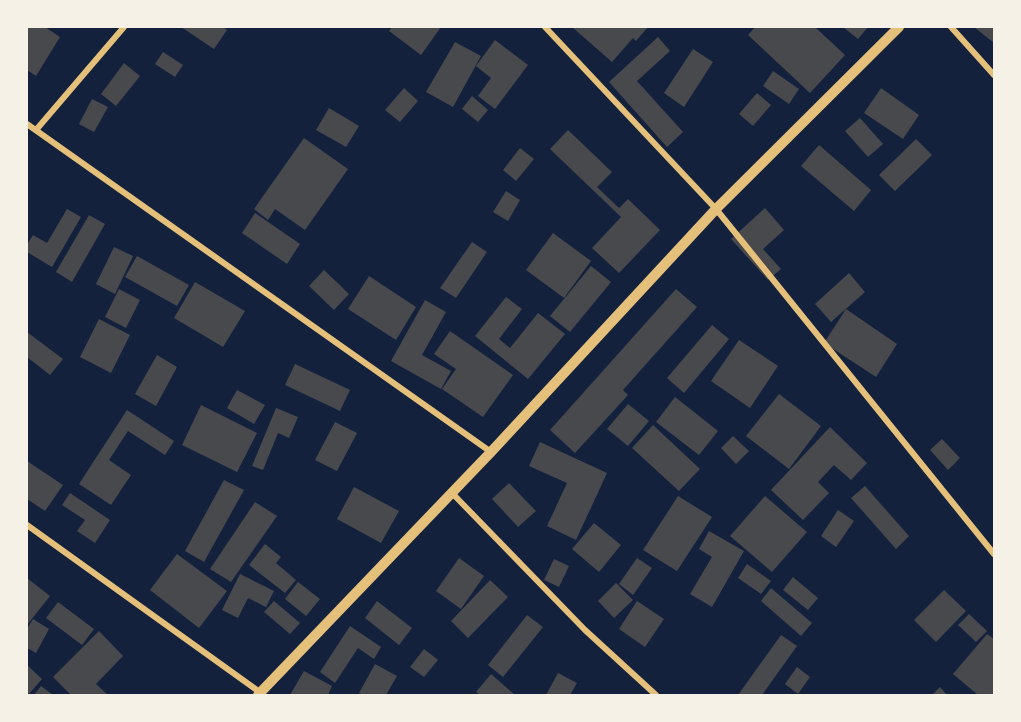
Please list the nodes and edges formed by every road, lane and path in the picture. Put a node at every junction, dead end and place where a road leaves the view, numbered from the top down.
1 (124, 27) edge
2 (545, 27) edge
3 (899, 27) edge
4 (951, 27) edge
5 (994, 75) edge
6 (27, 124) edge
7 (36, 130) junction
8 (716, 209) junction
9 (491, 452) junction
10 (452, 493) junction
11 (27, 525) edge
12 (994, 554) edge
13 (260, 694) edge
14 (656, 695) edge

1 - 7 street
2 - 8 street
3 - 8 street
4 - 5 street
6 - 7 street
7 - 9 street
8 - 9 street
8 - 12 street
9 - 10 street
10 - 13 street
10 - 14 street
11 - 13 street

